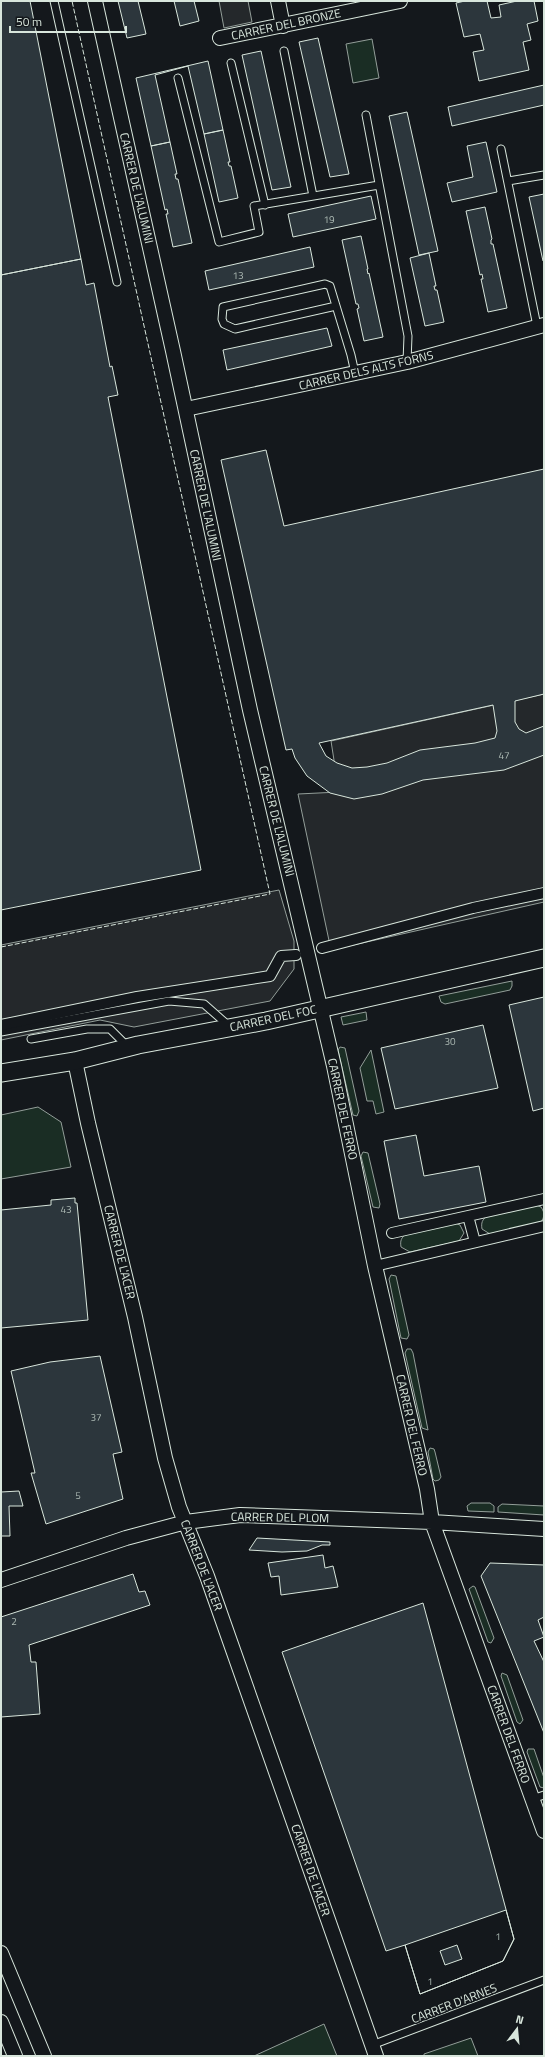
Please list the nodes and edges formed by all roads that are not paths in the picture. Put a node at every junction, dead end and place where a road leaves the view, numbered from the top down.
1 (54, 1) edge
2 (95, 1) edge
3 (278, 1) edge
4 (400, 1) edge
5 (283, 26) junction
6 (220, 38) dead end
7 (284, 51) dead end
8 (231, 63) dead end
9 (178, 78) dead end
10 (366, 115) dead end
11 (501, 149) dead end
12 (544, 174) edge
13 (508, 181) junction
14 (379, 185) junction
15 (313, 196) junction
16 (265, 205) junction
17 (117, 282) dead end
18 (336, 306) junction
19 (540, 325) edge
20 (407, 362) junction
21 (355, 373) junction
22 (186, 409) junction
23 (544, 893) edge
24 (324, 948) dead end
25 (296, 955) dead end
26 (544, 958) edge
27 (320, 1008) junction
28 (1, 1025) edge
29 (230, 1028) junction
30 (1, 1032) edge
31 (31, 1039) dead end
32 (129, 1048) junction
33 (75, 1061) junction
34 (1, 1073) edge
35 (544, 1199) edge
36 (468, 1216) junction
37 (544, 1226) edge
38 (392, 1233) dead end
39 (476, 1242) junction
40 (375, 1266) junction
41 (186, 1522) junction
42 (432, 1522) junction
43 (544, 1529) edge
44 (1, 1580) edge
45 (538, 1797) edge
46 (544, 1831) edge
47 (1, 1953) edge
48 (544, 1980) edge
49 (1, 2022) edge
50 (374, 2051) edge
51 (15, 2056) edge
52 (44, 2056) edge

1 - 17 lane
2 - 22 street, CARRER DE L'ALUMINI
3 - 5 street
4 - 5 street, CARRER DEL BRONZE
5 - 6 street, CARRER DEL BRONZE
7 - 15 lane
8 - 16 lane
9 - 16 lane
10 - 14 lane
11 - 13 lane
12 - 13 lane
13 - 19 lane
14 - 15 lane
14 - 20 lane
15 - 16 lane
18 - 18 lane
18 - 21 lane
19 - 20 street, CARRER DELS ALTS FORNS
20 - 21 street, CARRER DELS ALTS FORNS
21 - 22 street, CARRER DELS ALTS FORNS
22 - 27 street, CARRER DE L'ALUMINI
23 - 24 street
25 - 28 street
26 - 27 street, CARRER DEL FOC
27 - 29 street, CARRER DEL FOC
27 - 40 street, CARRER DEL FERRO
29 - 30 lane
29 - 32 street, CARRER DEL FOC
31 - 32 lane
32 - 33 street, CARRER DEL FOC
33 - 34 street, CARRER DEL FOC
33 - 41 street, CARRER DE L'ACER
35 - 36 street
36 - 38 street
36 - 39 street
37 - 39 street
39 - 40 street
40 - 42 street, CARRER DEL FERRO
41 - 42 street, CARRER DEL PLOM
41 - 44 street, CARRER DEL PLOM
41 - 50 street, CARRER DE L'ACER
42 - 43 street, CARRER DEL PLOM
42 - 45 street, CARRER DEL FERRO
45 - 46 street, CARRER DEL FERRO
47 - 52 street
48 - 50 lane, CARRER D'ARNES
49 - 51 street

